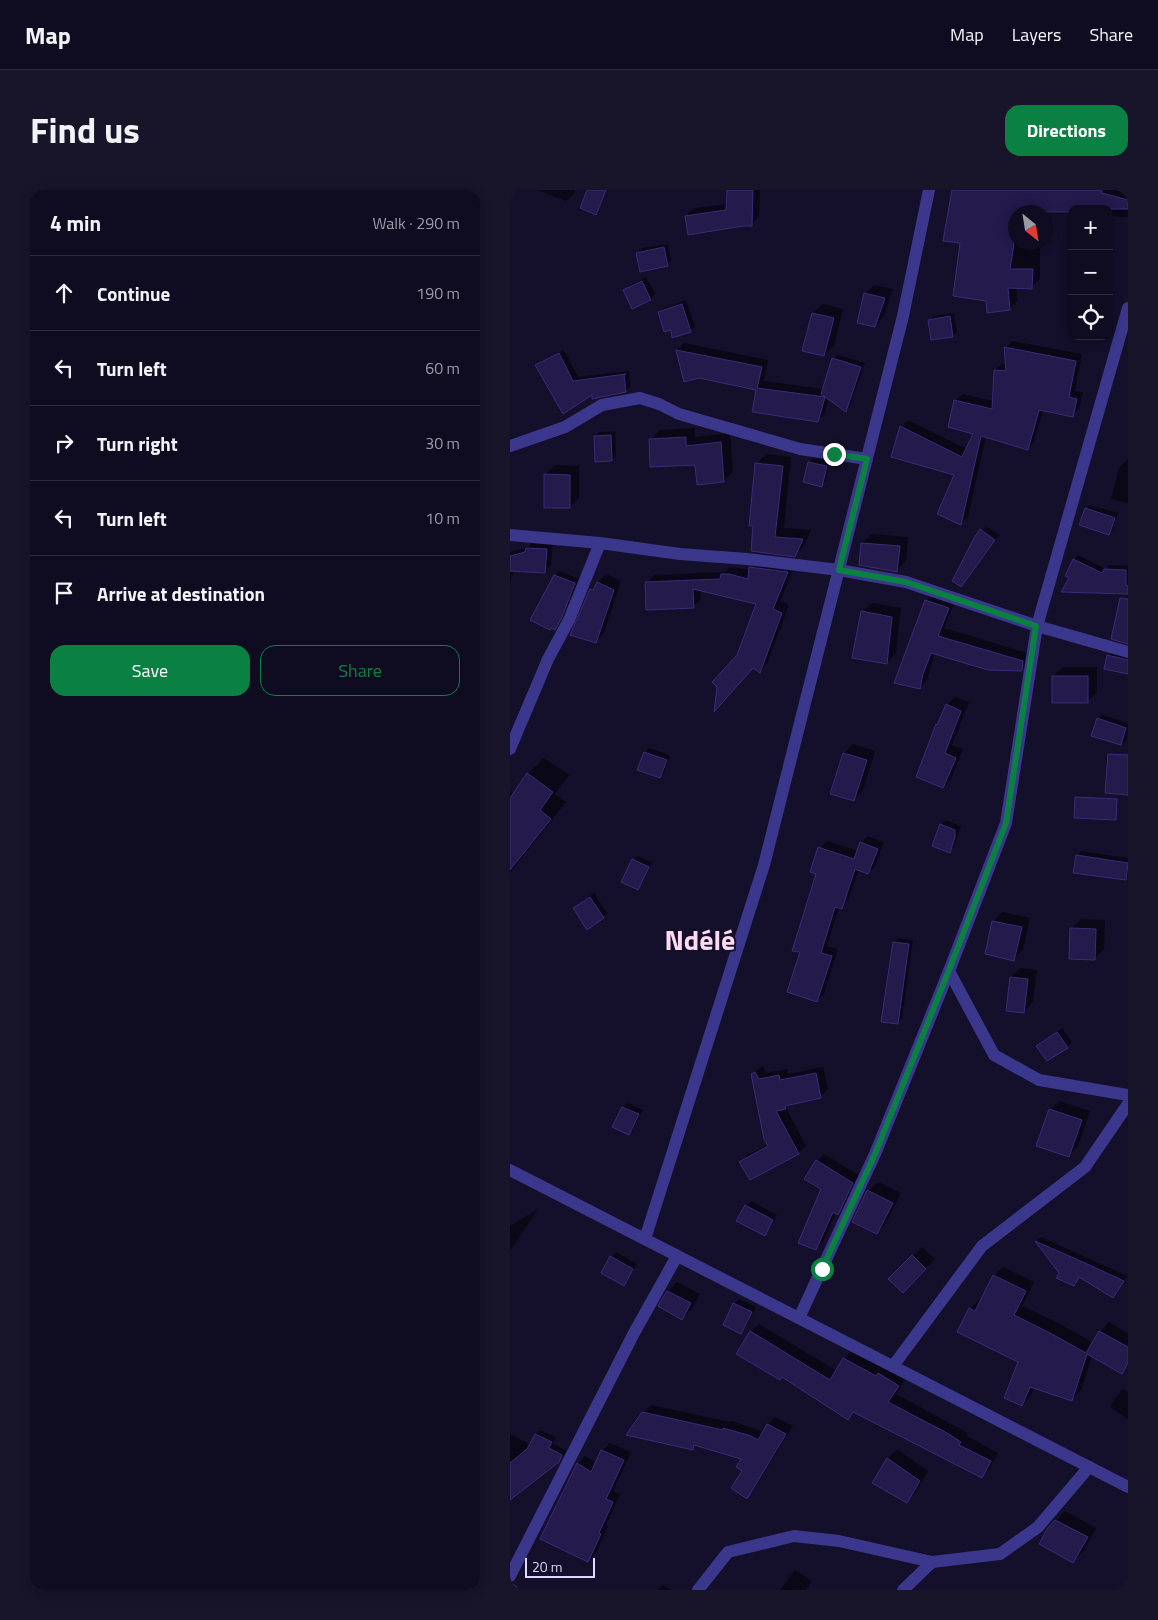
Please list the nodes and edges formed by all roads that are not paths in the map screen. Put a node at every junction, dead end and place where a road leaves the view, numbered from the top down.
1 (930, 190) edge
2 (1128, 308) edge
3 (510, 446) edge
4 (867, 459) junction
5 (510, 535) edge
6 (600, 543) junction
7 (839, 570) junction
8 (1036, 626) junction
9 (1128, 652) edge
10 (510, 748) edge
11 (949, 970) junction
12 (1128, 1094) edge
13 (1128, 1104) edge
14 (510, 1170) edge
15 (645, 1239) junction
16 (677, 1256) junction
17 (799, 1318) junction
18 (893, 1366) junction
19 (1090, 1468) junction
20 (1128, 1487) edge
21 (932, 1562) junction
22 (510, 1576) edge
23 (698, 1590) edge
24 (903, 1590) edge

1 - 4 street
2 - 8 street
3 - 4 street
4 - 7 street
5 - 6 street
6 - 7 street
6 - 10 street
7 - 8 street
7 - 15 street
8 - 9 street
8 - 11 street
11 - 12 street
11 - 17 street
13 - 18 street
14 - 15 street
15 - 16 street
16 - 17 street
16 - 22 street
17 - 18 street
18 - 19 street
19 - 20 street
19 - 21 street
21 - 23 street
21 - 24 street

